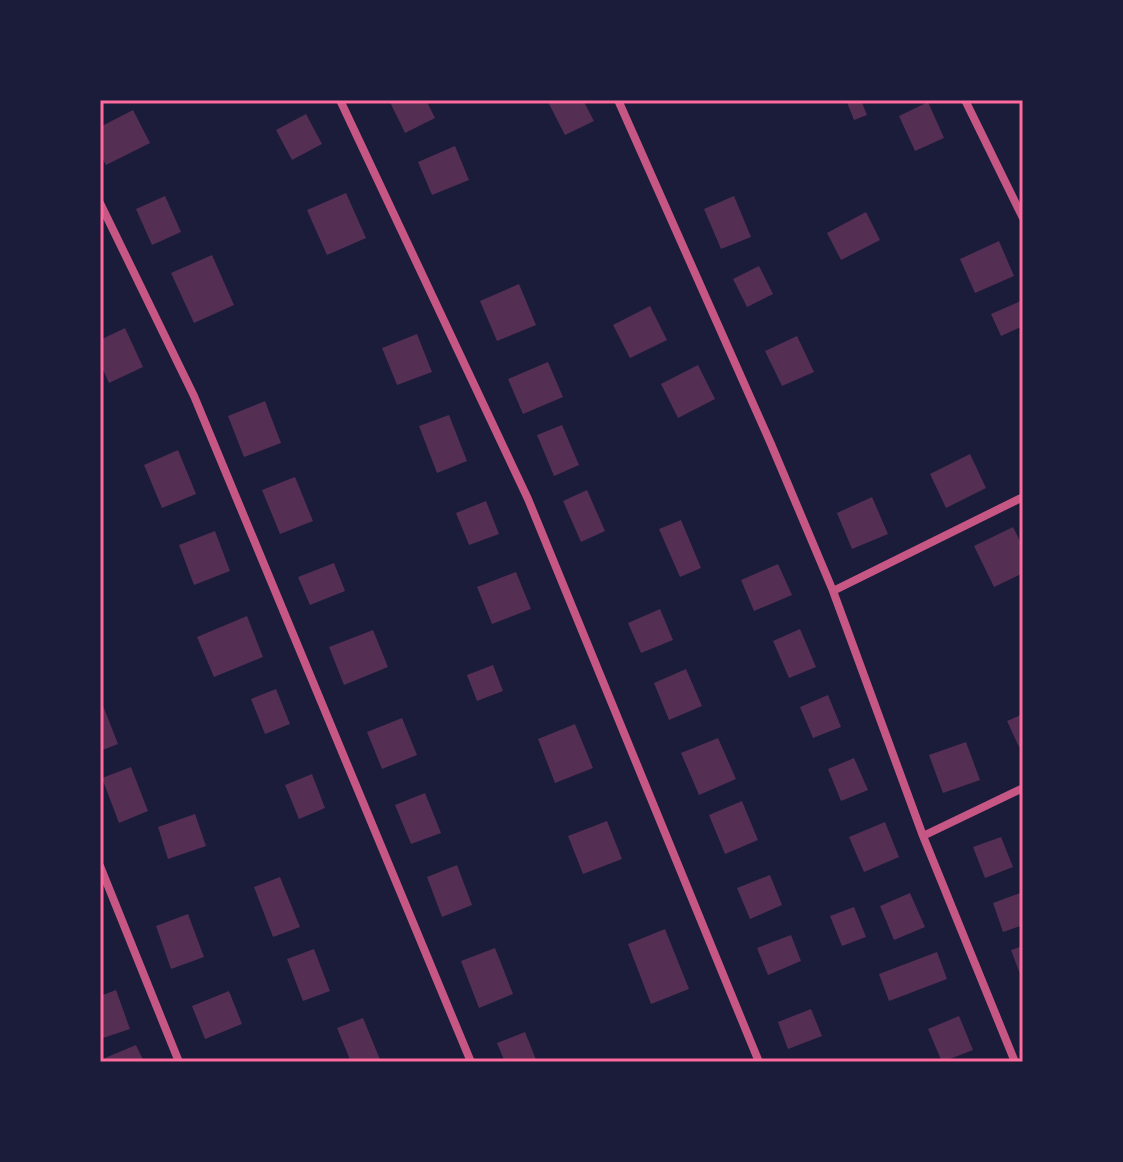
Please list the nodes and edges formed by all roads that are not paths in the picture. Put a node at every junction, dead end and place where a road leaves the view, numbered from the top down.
1 (340, 100) edge
2 (618, 100) edge
3 (965, 100) edge
4 (100, 203) edge
5 (1023, 218) edge
6 (1023, 497) edge
7 (833, 591) junction
8 (1023, 788) edge
9 (923, 836) junction
10 (100, 866) edge
11 (179, 1062) edge
12 (471, 1062) edge
13 (759, 1062) edge
14 (1015, 1062) edge

1 - 13 street
2 - 7 street
3 - 5 street
4 - 12 street
6 - 7 street
7 - 9 street
8 - 9 street
9 - 14 street
10 - 11 street

